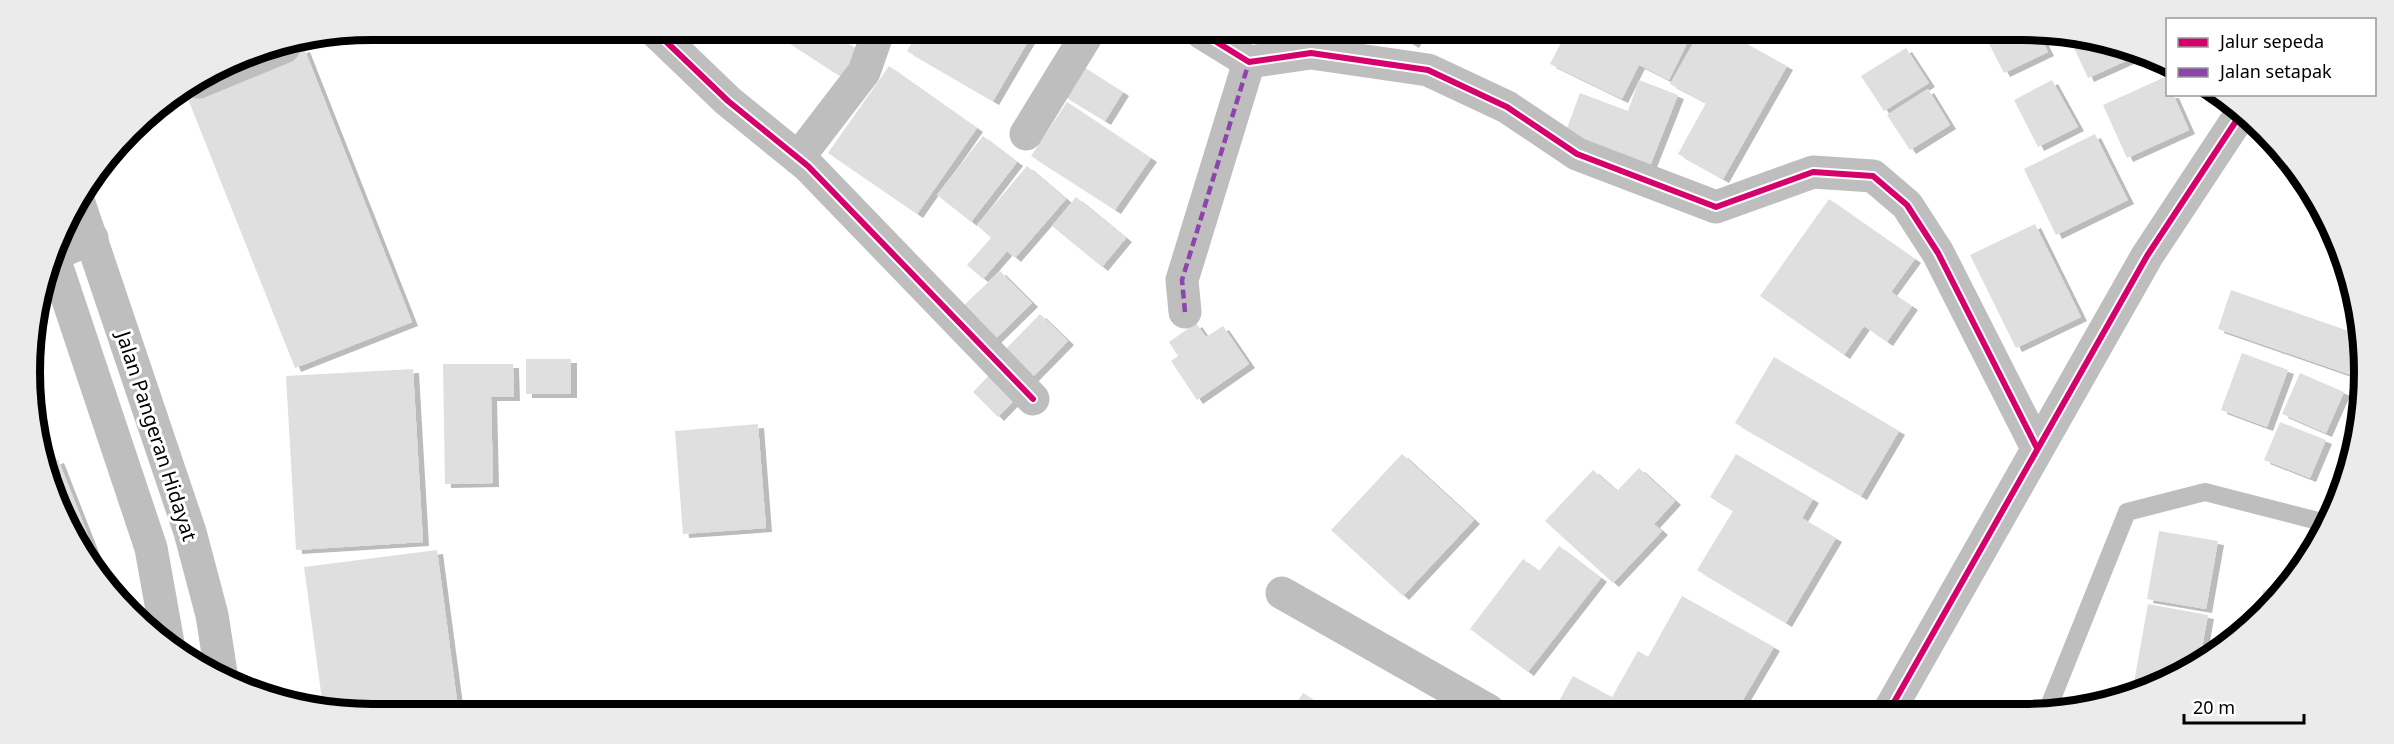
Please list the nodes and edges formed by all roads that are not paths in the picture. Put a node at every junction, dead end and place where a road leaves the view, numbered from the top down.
1 (665, 40) edge
2 (875, 40) edge
3 (1084, 40) edge
4 (1213, 40) edge
5 (1249, 62) junction
6 (2237, 120) edge
7 (1026, 135) dead end
8 (798, 158) junction
9 (82, 211) edge
10 (92, 238) junction
11 (63, 252) edge
12 (58, 267) edge
13 (1185, 312) dead end
14 (1033, 399) dead end
15 (2037, 448) junction
16 (2318, 521) edge
17 (1282, 593) dead end
18 (166, 632) edge
19 (220, 666) edge
20 (2051, 702) edge
21 (1477, 704) edge
22 (1892, 704) edge

1 - 8 main road
2 - 8 main road
3 - 7 main road
4 - 5 main road
5 - 13 main road
5 - 15 main road
6 - 15 main road
8 - 14 main road
9 - 10 main road, Jalan Pangeran Hidayat
10 - 11 main road
10 - 19 main road, Jalan Pangeran Hidayat
12 - 18 main road, Jalan Pangeran Hidayat
15 - 22 main road
16 - 20 lane
17 - 21 main road

